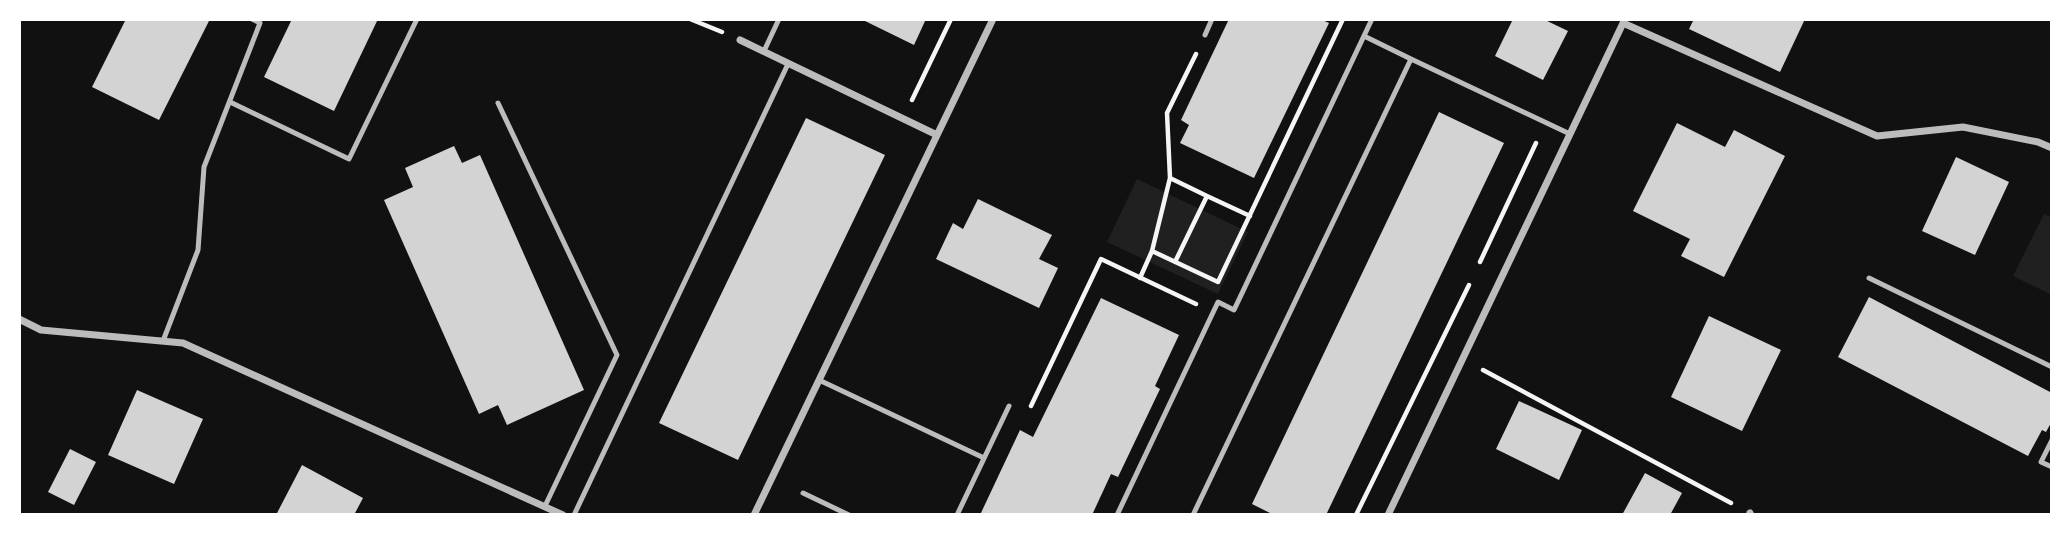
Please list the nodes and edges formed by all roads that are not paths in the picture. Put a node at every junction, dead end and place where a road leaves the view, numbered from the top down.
1 (252, 19) edge
2 (417, 19) edge
3 (779, 19) edge
4 (993, 19) edge
5 (1212, 19) edge
6 (1372, 19) edge
7 (1624, 21) edge
8 (1205, 35) road end
9 (1364, 36) junction
10 (740, 40) road end
11 (764, 51) junction
12 (1410, 59) junction
13 (788, 64) junction
14 (230, 102) junction
15 (498, 103) dead end
16 (1570, 134) junction
17 (937, 135) junction
18 (2052, 148) edge
19 (1869, 278) dead end
20 (19, 318) edge
21 (163, 341) junction
22 (2052, 367) edge
23 (818, 380) junction
24 (1009, 406) road end
25 (2052, 440) edge
26 (984, 458) junction
27 (2052, 467) edge
28 (803, 493) dead end
29 (545, 506) junction
30 (563, 515) edge
31 (574, 515) edge
32 (754, 515) edge
33 (849, 515) edge
34 (957, 515) edge
35 (1117, 515) edge
36 (1193, 515) edge
37 (1388, 515) edge

1 - 14 lane
2 - 14 lane
3 - 11 lane
4 - 17 street
5 - 8 lane
6 - 9 lane
7 - 16 street
7 - 18 street
9 - 12 lane
9 - 35 lane
10 - 11 street
11 - 13 street
12 - 16 lane
12 - 36 lane
13 - 17 street
13 - 31 lane
14 - 21 lane
15 - 29 lane
16 - 37 street
17 - 23 street
19 - 22 lane
20 - 21 street
21 - 29 street
23 - 26 lane
23 - 32 street
24 - 26 lane
25 - 27 lane
26 - 34 lane
28 - 33 lane
29 - 30 street

